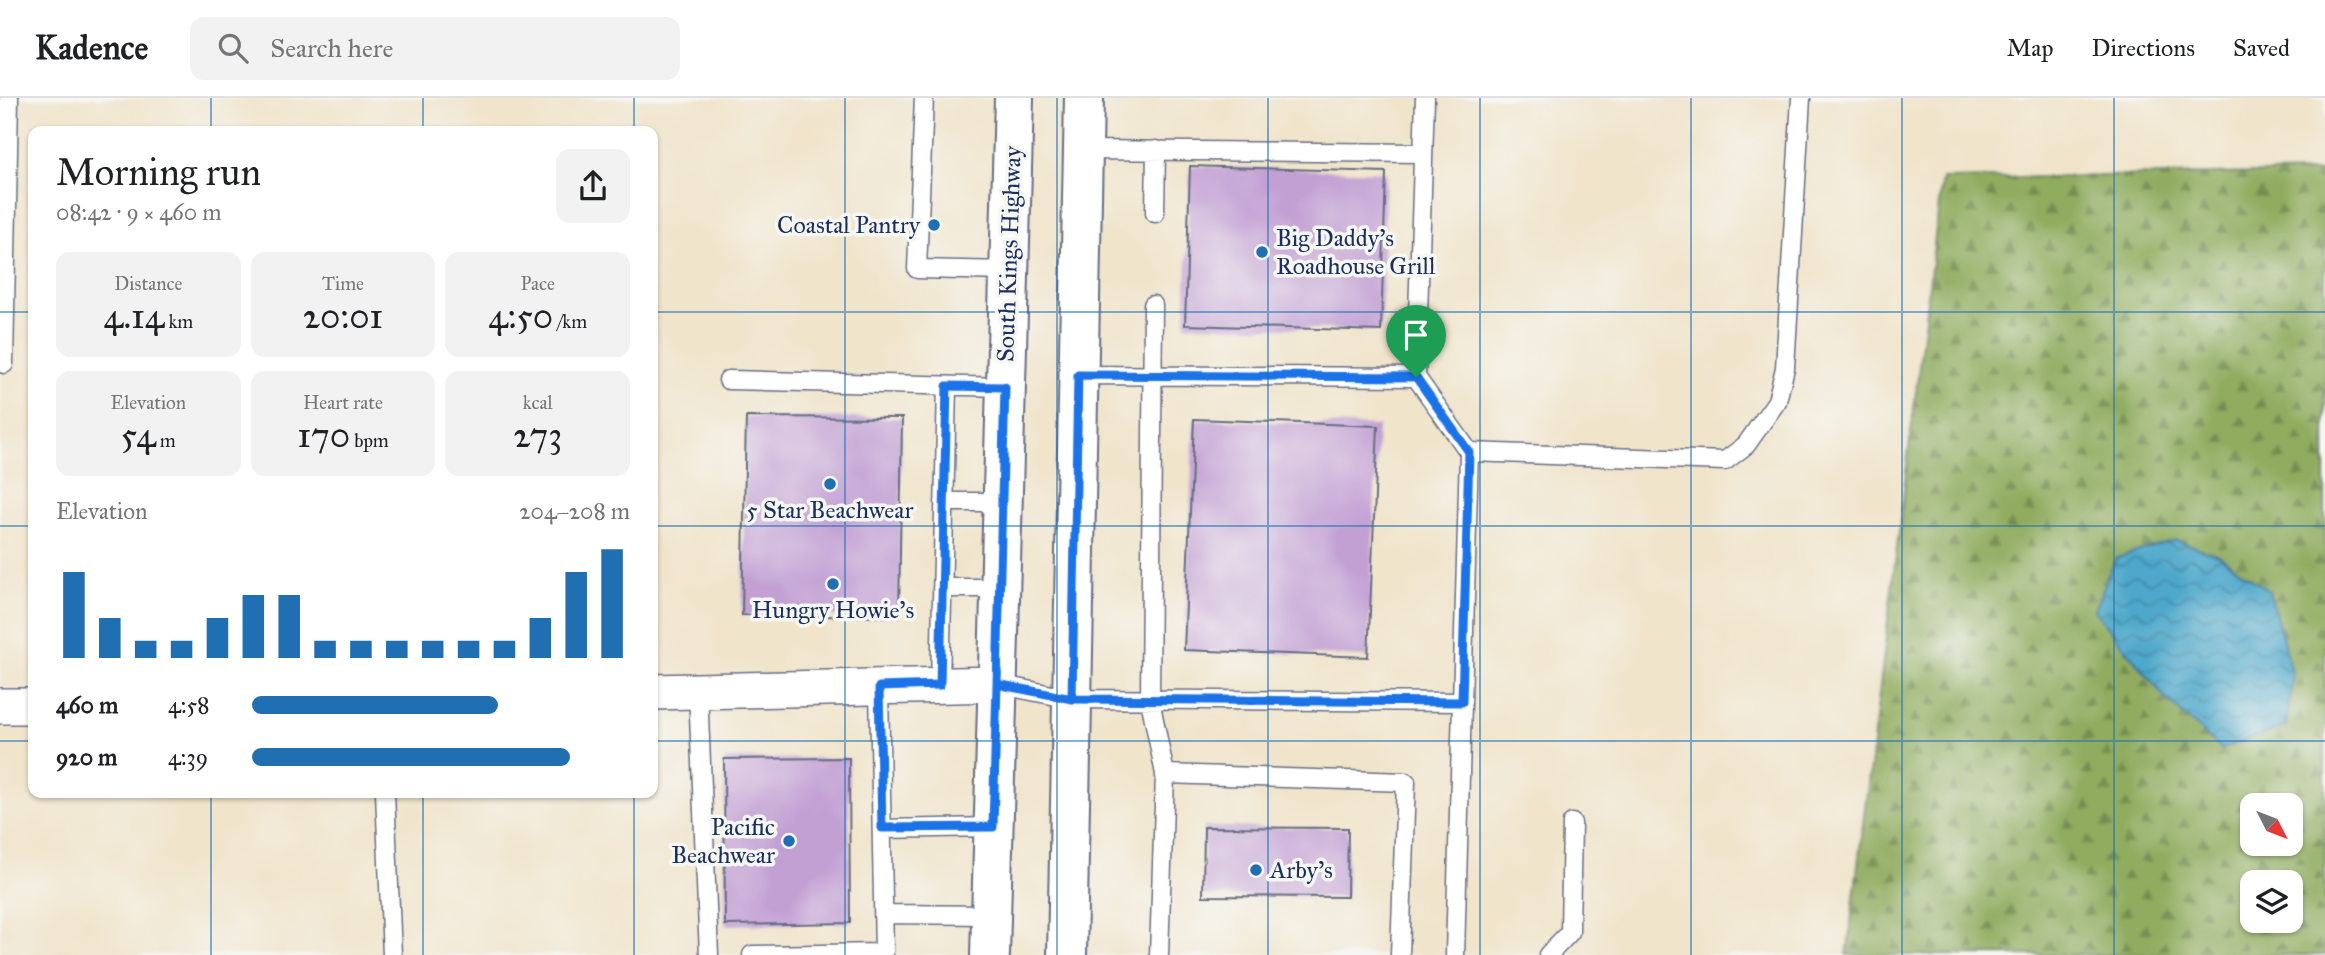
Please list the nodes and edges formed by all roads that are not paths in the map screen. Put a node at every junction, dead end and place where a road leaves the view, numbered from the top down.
1 (9, 98) edge
2 (924, 98) edge
3 (1014, 98) edge
4 (1084, 98) edge
5 (1425, 98) edge
6 (1801, 98) edge
7 (1083, 150) junction
8 (1156, 150) junction
9 (1422, 153) junction
10 (1155, 213) dead end
11 (1009, 271) junction
12 (1153, 305) dead end
13 (4, 364) dead end
14 (1078, 375) junction
15 (1153, 376) junction
16 (1416, 377) junction
17 (728, 380) dead end
18 (947, 386) junction
19 (1005, 387) junction
20 (1469, 452) junction
21 (944, 502) junction
22 (1002, 502) junction
23 (942, 588) junction
24 (1000, 588) junction
25 (997, 684) junction
26 (940, 685) junction
27 (879, 687) junction
28 (698, 691) junction
29 (658, 692) edge
30 (1072, 699) junction
31 (1150, 700) junction
32 (1462, 702) junction
33 (0, 706) edge
34 (28, 706) edge
35 (1165, 774) junction
36 (386, 798) edge
37 (1572, 823) dead end
38 (993, 827) junction
39 (882, 828) junction
40 (884, 914) junction
41 (991, 915) junction
42 (392, 955) edge
43 (709, 955) edge
44 (752, 955) edge
45 (990, 955) edge
46 (1067, 955) edge
47 (1159, 955) edge
48 (1400, 955) edge
49 (1455, 955) edge
50 (1548, 955) edge

1 - 13 lane
2 - 11 lane
3 - 11 main road, South Kings Highway
4 - 7 main road
5 - 9 lane
6 - 20 lane
7 - 8 lane
7 - 14 main road
8 - 9 lane
8 - 10 lane
9 - 16 lane
11 - 19 main road, South Kings Highway
12 - 15 lane
14 - 15 lane
14 - 30 main road
15 - 16 lane
15 - 31 lane
16 - 20 lane
17 - 18 lane
18 - 19 lane
18 - 21 lane
19 - 22 main road, South Kings Highway
20 - 32 lane
21 - 22 lane
21 - 23 lane
22 - 24 main road, South Kings Highway
23 - 24 lane
23 - 26 lane
24 - 25 main road, South Kings Highway
25 - 26 street
25 - 30 lane
25 - 38 main road, South Kings Highway
26 - 27 street
27 - 28 street
27 - 39 lane
28 - 29 street
28 - 43 lane
30 - 31 lane
30 - 46 main road
31 - 32 lane
31 - 35 lane
32 - 49 lane
33 - 34 street
35 - 47 lane
35 - 48 lane
36 - 42 lane
37 - 50 lane
38 - 39 lane
38 - 41 main road, South Kings Highway
39 - 40 lane
40 - 41 lane
40 - 44 lane
41 - 45 main road, South Kings Highway

